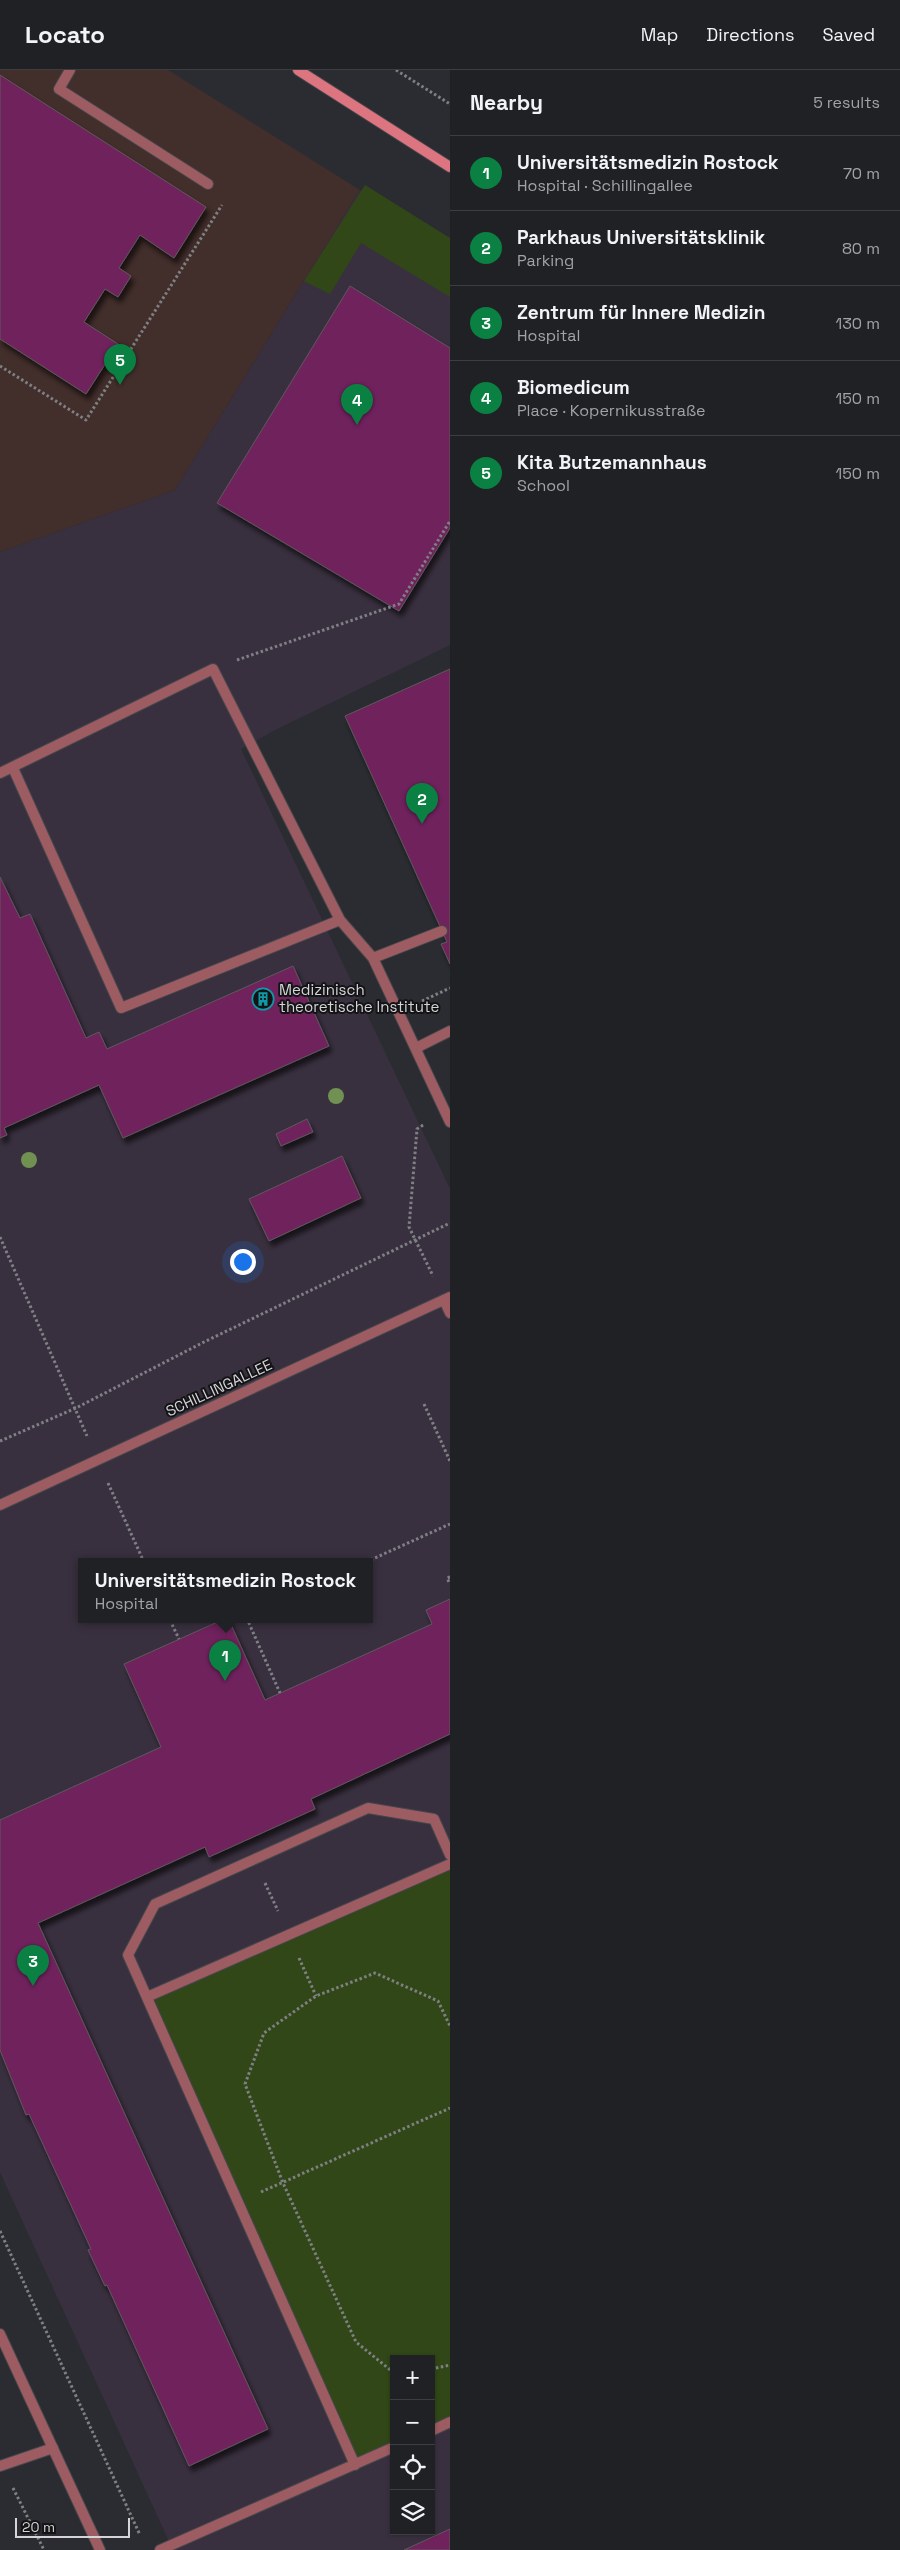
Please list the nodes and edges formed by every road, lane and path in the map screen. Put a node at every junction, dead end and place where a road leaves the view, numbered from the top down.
1 (70, 70) edge
2 (298, 70) edge
3 (396, 70) edge
4 (450, 104) edge
5 (450, 167) edge
6 (208, 184) joint
7 (0, 366) edge
8 (450, 521) edge
9 (213, 669) junction
10 (13, 768) junction
11 (0, 773) edge
12 (340, 920) junction
13 (442, 931) dead end
14 (373, 958) junction
15 (450, 988) edge
16 (398, 1011) junction
17 (450, 1031) edge
18 (416, 1048) junction
19 (448, 1118) edge
20 (450, 1223) edge
21 (0, 1237) edge
22 (416, 1239) junction
23 (447, 1298) edge
24 (450, 1313) edge
25 (424, 1404) dead end
26 (76, 1408) junction
27 (0, 1441) edge
28 (98, 1461) junction
29 (450, 1461) edge
30 (0, 1505) edge
31 (450, 1524) edge
32 (142, 1558) edge
33 (373, 1559) edge
34 (450, 1577) edge
35 (450, 1584) edge
36 (171, 1623) edge
37 (249, 1623) edge
38 (179, 1639) dead end
39 (280, 1693) dead end
40 (450, 1855) edge
41 (450, 1864) edge
42 (269, 1892) dead end
43 (279, 1912) dead end
44 (300, 1961) dead end
45 (316, 1996) junction
46 (147, 1997) junction
47 (450, 2026) edge
48 (450, 2108) edge
49 (283, 2183) junction
50 (238, 2202) junction
51 (0, 2231) edge
52 (0, 2334) edge
53 (450, 2365) edge
54 (435, 2368) edge
55 (390, 2370) edge
56 (450, 2422) edge
57 (435, 2429) edge
58 (52, 2448) junction
59 (390, 2449) edge
60 (355, 2464) junction
61 (1, 2466) edge
62 (143, 2541) dead end
63 (44, 2550) edge
64 (100, 2550) edge
65 (160, 2550) edge

1 - 6 street
2 - 5 street
3 - 4 path
6 - 7 path
8 - 9 path
9 - 10 street
9 - 12 street
10 - 11 street
10 - 12 street
12 - 14 street
13 - 14 street
14 - 16 street
15 - 16 path
16 - 18 street
17 - 18 street
18 - 19 street
19 - 22 path
20 - 22 path
21 - 26 path
22 - 23 path
22 - 26 path
23 - 24 street
23 - 28 street, SCHILLINGALLEE
25 - 29 path
26 - 27 path
28 - 30 street, SCHILLINGALLEE
28 - 32 path
31 - 33 path
34 - 35 path
36 - 38 path
37 - 39 path
40 - 46 street
41 - 46 street
42 - 43 path
44 - 45 path
45 - 47 path
45 - 49 path
46 - 50 street
48 - 49 path
49 - 50 path
49 - 55 path
50 - 60 street
51 - 62 path
52 - 58 street
53 - 54 path
56 - 57 street
58 - 61 street
58 - 64 street
59 - 60 street
60 - 65 street
61 - 63 path

